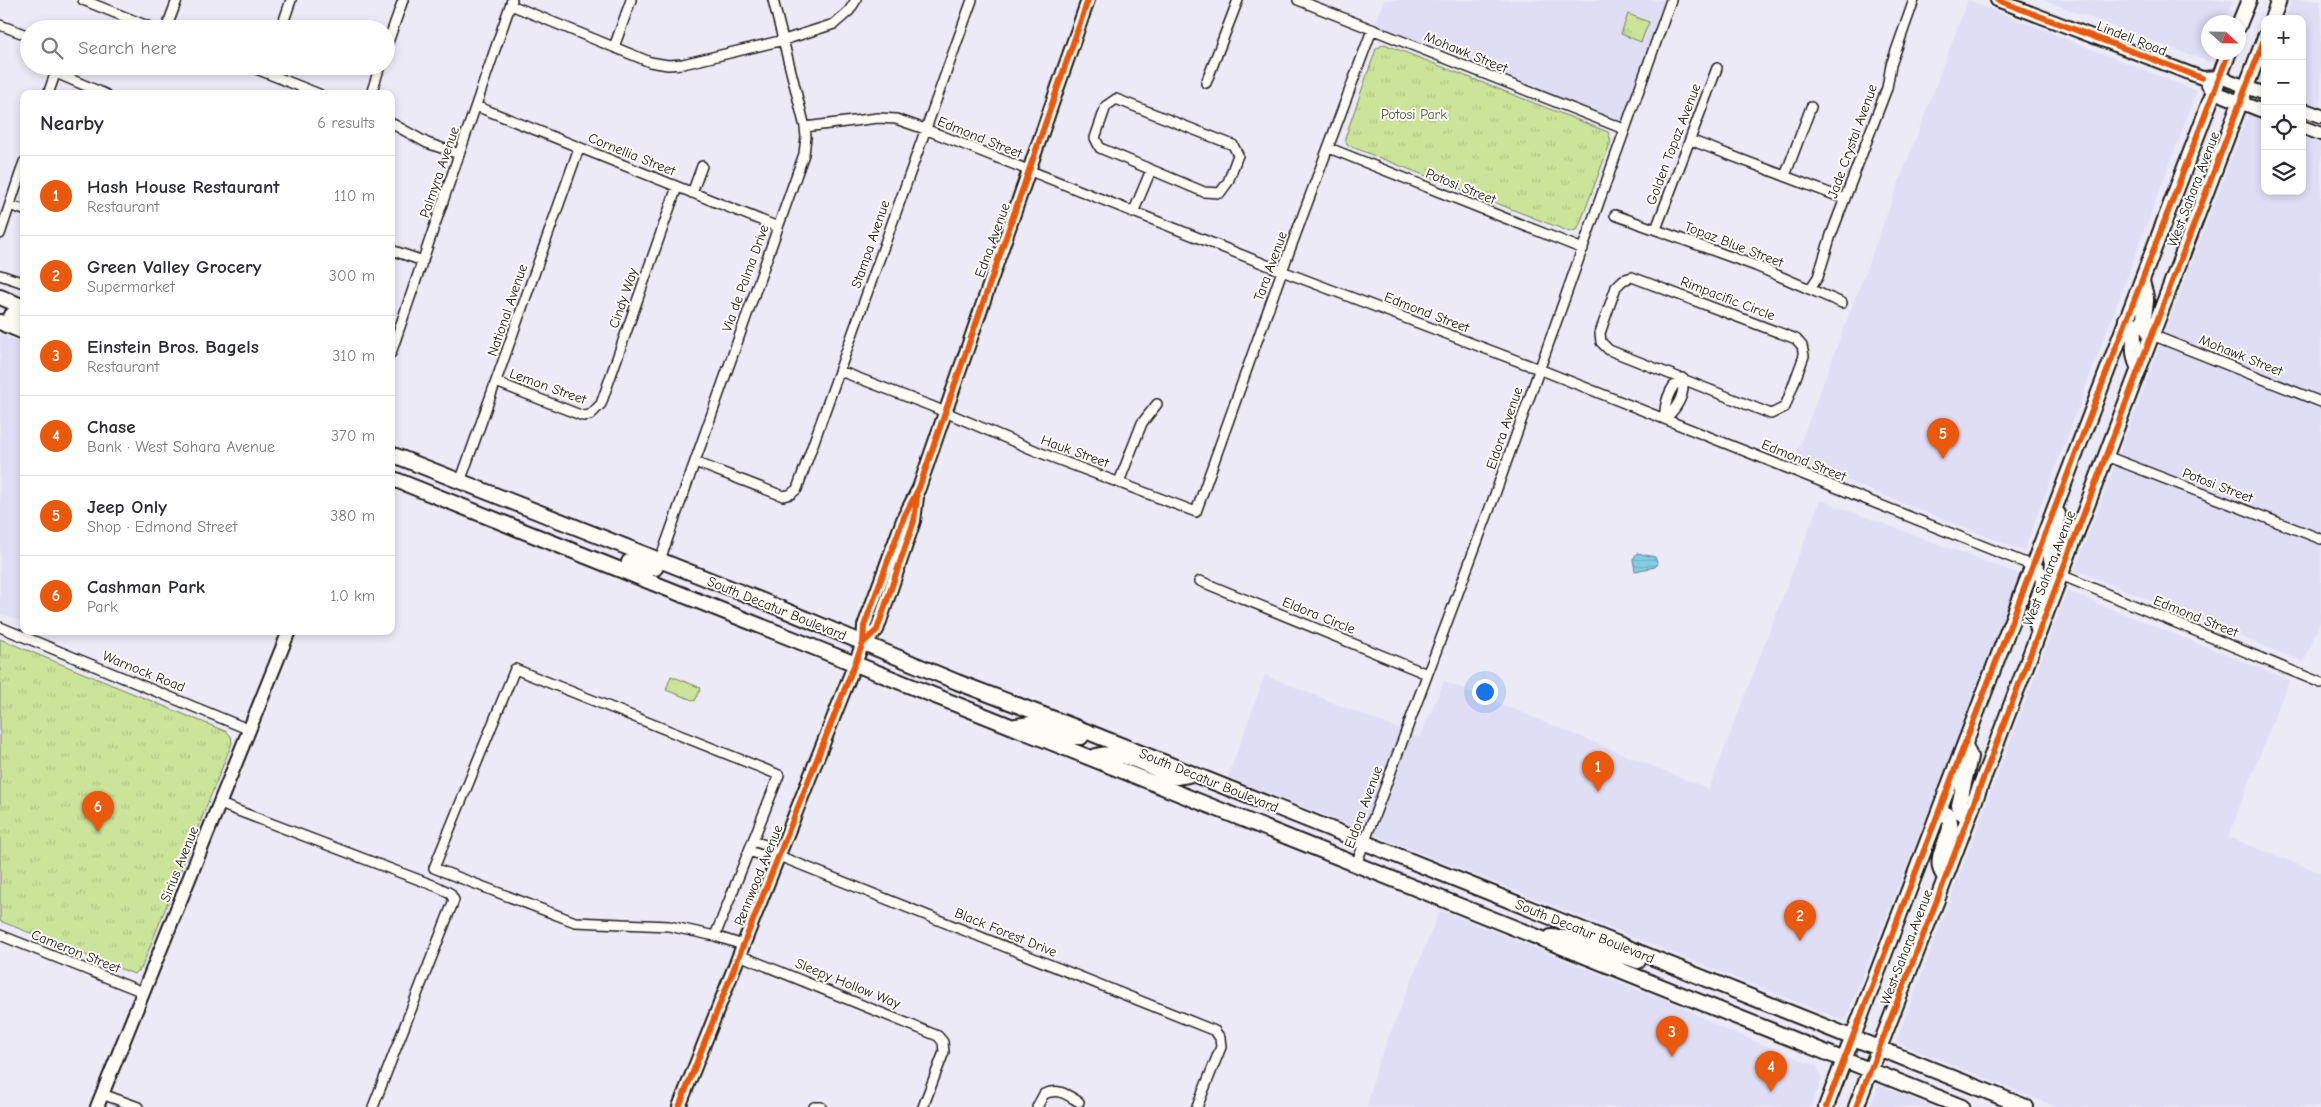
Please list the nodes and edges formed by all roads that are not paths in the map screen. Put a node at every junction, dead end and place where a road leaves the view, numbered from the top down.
1 (83, 0) edge
2 (177, 0) edge
3 (291, 0) edge
4 (403, 0) edge
5 (631, 0) edge
6 (774, 0) edge
7 (856, 0) edge
8 (972, 0) edge
9 (1088, 0) edge
10 (1238, 0) edge
11 (1298, 0) edge
12 (1671, 0) edge
13 (1914, 0) edge
14 (1997, 0) edge
15 (2249, 0) edge
16 (2279, 0) edge
17 (511, 3) edge
18 (2243, 15) edge
19 (2273, 15) edge
20 (133, 20) edge
21 (169, 20) edge
22 (285, 20) edge
23 (395, 23) edge
24 (0, 25) edge
25 (1372, 30) junction
26 (20, 33) edge
27 (784, 40) junction
28 (614, 47) junction
29 (2261, 48) edge
30 (2226, 60) edge
31 (1717, 68) dead end
32 (55, 75) edge
33 (69, 75) edge
34 (278, 75) edge
35 (377, 75) edge
36 (2220, 77) junction
37 (2202, 78) junction
38 (1206, 83) dead end
39 (2246, 87) junction
40 (49, 90) edge
41 (97, 90) edge
42 (310, 90) edge
43 (372, 90) edge
44 (2214, 92) junction
45 (2261, 93) edge
46 (2240, 102) junction
47 (476, 106) junction
48 (1811, 107) dead end
49 (2261, 110) edge
50 (2306, 110) edge
51 (2321, 116) edge
52 (395, 125) edge
53 (805, 127) junction
54 (2306, 128) edge
55 (925, 129) junction
56 (1624, 129) junction
57 (2321, 134) edge
58 (1690, 140) junction
59 (579, 148) junction
60 (1329, 148) junction
61 (460, 154) junction
62 (702, 166) dead end
63 (1151, 170) junction
64 (1029, 172) junction
65 (20, 174) edge
66 (1785, 176) junction
67 (677, 187) junction
68 (692, 193) junction
69 (1845, 199) junction
70 (10, 205) junction
71 (20, 209) edge
72 (1133, 213) junction
73 (1615, 215) dead end
74 (778, 227) junction
75 (1656, 229) junction
76 (0, 234) edge
77 (1583, 249) junction
78 (395, 251) edge
79 (423, 261) junction
80 (1282, 271) junction
81 (0, 275) edge
82 (2142, 281) junction
83 (20, 282) edge
84 (1810, 289) junction
85 (0, 298) edge
86 (1842, 303) dead end
87 (20, 306) edge
88 (20, 317) edge
89 (2126, 319) junction
90 (3, 324) edge
91 (20, 330) edge
92 (2152, 335) junction
93 (395, 342) edge
94 (1539, 369) junction
95 (2139, 369) junction
96 (840, 371) junction
97 (1682, 378) junction
98 (496, 382) junction
99 (2321, 402) edge
100 (1157, 404) dead end
101 (945, 413) junction
102 (590, 415) joint
103 (1665, 419) junction
104 (395, 456) edge
105 (2106, 456) junction
106 (695, 462) junction
107 (395, 480) edge
108 (460, 482) junction
109 (1120, 482) junction
110 (2059, 498) junction
111 (1196, 512) joint
112 (2321, 539) edge
113 (590, 556) junction
114 (660, 560) junction
115 (2032, 566) junction
116 (2060, 575) junction
117 (1200, 581) dead end
118 (0, 627) edge
119 (2037, 633) junction
120 (287, 635) edge
121 (859, 653) junction
122 (1427, 674) junction
123 (2321, 683) edge
124 (1013, 726) junction
125 (250, 730) junction
126 (1086, 731) junction
127 (1965, 745) junction
128 (1091, 758) junction
129 (1194, 774) junction
130 (220, 804) junction
131 (1940, 811) junction
132 (1968, 818) junction
133 (753, 840) junction
134 (1365, 843) junction
135 (749, 850) junction
136 (779, 856) junction
137 (1358, 862) junction
138 (1946, 878) junction
139 (1485, 891) junction
140 (1479, 913) junction
141 (0, 935) edge
142 (715, 936) junction
143 (1537, 936) junction
144 (1612, 942) junction
145 (741, 950) junction
146 (1606, 964) junction
147 (1686, 971) junction
148 (143, 992) junction
149 (1854, 1037) junction
150 (1880, 1048) junction
151 (1845, 1060) junction
152 (1872, 1070) junction
153 (102, 1094) junction
154 (1079, 1102) dead end
155 (96, 1107) edge
156 (138, 1107) edge
157 (373, 1107) edge
158 (679, 1107) edge
159 (814, 1107) edge
160 (820, 1107) edge
161 (923, 1107) edge
162 (1037, 1107) edge
163 (1197, 1107) edge
164 (1826, 1107) edge
165 (1856, 1107) edge
166 (1962, 1107) edge
167 (2026, 1107) edge

1 - 20 street
2 - 21 street
3 - 22 street
4 - 23 street
5 - 28 street
6 - 27 street, Via de Palma Drive
7 - 27 street
8 - 55 street, Stampa Avenue
9 - 64 street, Edna Avenue
10 - 38 street
11 - 25 street, Mohawk Street
12 - 56 street, Eldora Avenue
13 - 69 street, Jade Crystal Avenue
14 - 37 street, Lindell Road
15 - 18 main road
16 - 19 main road
17 - 28 street
17 - 47 street, Palmyra Avenue
24 - 26 street
25 - 56 street, Mohawk Street
25 - 60 street, Tara Avenue
27 - 28 street
27 - 53 street, Via de Palma Drive
29 - 39 main road, West Sahara Avenue
30 - 36 main road, West Sahara Avenue
31 - 58 street, Golden Topaz Avenue
32 - 40 street
33 - 41 street
34 - 42 street
35 - 43 street
36 - 37 street, Lindell Road
36 - 39 street, Lindell Road
36 - 44 main road, West Sahara Avenue
37 - 44 street, Lindell Road
39 - 45 street, Lindell Road
39 - 46 main road, West Sahara Avenue
44 - 46 street, Lindell Road
44 - 82 main road, West Sahara Avenue
46 - 49 street, Lindell Road
46 - 92 main road, West Sahara Avenue
47 - 59 street, Cornellia Street
47 - 61 street, Palmyra Avenue
48 - 66 street
50 - 51 street
52 - 61 street
53 - 55 street, Edmond Street
53 - 74 street, Via de Palma Drive
54 - 57 street
55 - 64 street, Edmond Street
55 - 96 street, Stampa Avenue
56 - 77 street, Eldora Avenue
58 - 66 street
58 - 75 street, Golden Topaz Avenue
59 - 67 street, Cornellia Street
59 - 98 street, National Avenue
60 - 77 street, Potosi Street
60 - 80 street, Tara Avenue
61 - 79 street, Palmyra Avenue
62 - 68 street
63 - 63 street
63 - 72 street
64 - 72 street, Edmond Street
64 - 101 street, Edna Avenue
65 - 70 street
66 - 69 street
67 - 68 street, Cornellia Street
67 - 102 street, Cindy Way
68 - 74 street, Cornellia Street
69 - 84 street, Jade Crystal Avenue
70 - 71 street
70 - 76 street
72 - 80 street, Edmond Street
73 - 75 street, Topaz Blue Street
74 - 106 street, Via de Palma Drive
75 - 84 street, Topaz Blue Street
77 - 94 street, Eldora Avenue
78 - 79 street
79 - 93 street, Palmyra Avenue
80 - 94 street, Edmond Street
80 - 111 street, Tara Avenue
81 - 83 street
82 - 89 main road, West Sahara Avenue
82 - 92 main road
84 - 86 street, Topaz Blue Street
85 - 87 main road
88 - 90 main road
89 - 95 main road
89 - 110 main road, West Sahara Avenue
90 - 91 main road
92 - 95 main road, West Sahara Avenue
92 - 99 street, Mohawk Street
94 - 103 street, Edmond Street
94 - 122 street, Eldora Avenue
95 - 105 main road, West Sahara Avenue
96 - 101 street, Hauk Street
96 - 106 street, Stampa Avenue
97 - 97 street, Rimpacific Circle
97 - 103 street
98 - 102 street, Lemon Street
98 - 108 street, National Avenue
100 - 109 street
101 - 109 street, Hauk Street
101 - 121 street, Edna Avenue
103 - 115 street, Edmond Street
104 - 108 main road, South Decatur Boulevard
105 - 112 street, Potosi Street
105 - 116 main road, West Sahara Avenue
106 - 114 street, Via de Palma Drive
107 - 113 main road, South Decatur Boulevard
108 - 114 main road, South Decatur Boulevard
109 - 111 street, Hauk Street
110 - 115 main road, West Sahara Avenue
110 - 116 main road
113 - 114 main road
113 - 121 main road, South Decatur Boulevard
114 - 121 main road, South Decatur Boulevard
115 - 119 main road
115 - 127 main road, West Sahara Avenue
116 - 119 main road, West Sahara Avenue
116 - 123 street, Edmond Street
117 - 122 street, Eldora Circle
118 - 125 street, Warnock Road
119 - 132 main road, West Sahara Avenue
120 - 125 street, Sirius Avenue
121 - 124 main road, South Decatur Boulevard
121 - 126 main road, South Decatur Boulevard
121 - 136 street, Pennwood Avenue
122 - 134 street, Eldora Avenue
124 - 126 main road
124 - 128 main road, South Decatur Boulevard
125 - 130 street, Sirius Avenue
126 - 129 main road, South Decatur Boulevard
127 - 131 main road, West Sahara Avenue
127 - 132 main road
128 - 129 main road
128 - 137 main road, South Decatur Boulevard
129 - 134 main road, South Decatur Boulevard
130 - 148 street, Sirius Avenue
130 - 157 street
131 - 138 main road
131 - 149 main road, West Sahara Avenue
132 - 138 main road, West Sahara Avenue
133 - 135 street
133 - 136 street
133 - 142 street, Sleepy Hollow Way
134 - 137 street, Eldora Avenue
134 - 139 main road, South Decatur Boulevard
135 - 136 street
135 - 142 street
136 - 145 street, Pennwood Avenue
136 - 163 street, Black Forest Drive
137 - 140 main road, South Decatur Boulevard
138 - 150 main road, West Sahara Avenue
139 - 140 main road
139 - 144 main road, South Decatur Boulevard
140 - 143 main road, South Decatur Boulevard
141 - 148 street, Cameron Street
142 - 145 street, Sleepy Hollow Way
143 - 144 main road
143 - 146 main road, South Decatur Boulevard
144 - 147 main road, South Decatur Boulevard
145 - 158 street, Pennwood Avenue
145 - 161 street, Sleepy Hollow Way
146 - 147 main road
146 - 151 main road, South Decatur Boulevard
147 - 149 main road, South Decatur Boulevard
148 - 153 street, Sirius Avenue
149 - 150 main road, South Decatur Boulevard
149 - 151 main road, West Sahara Avenue
150 - 152 main road, West Sahara Avenue
150 - 167 main road, South Decatur Boulevard
151 - 152 main road, South Decatur Boulevard
151 - 164 main road, West Sahara Avenue
152 - 165 main road, West Sahara Avenue
152 - 166 main road, South Decatur Boulevard
153 - 155 street, Sirius Avenue
153 - 156 street
154 - 162 street
159 - 160 street

